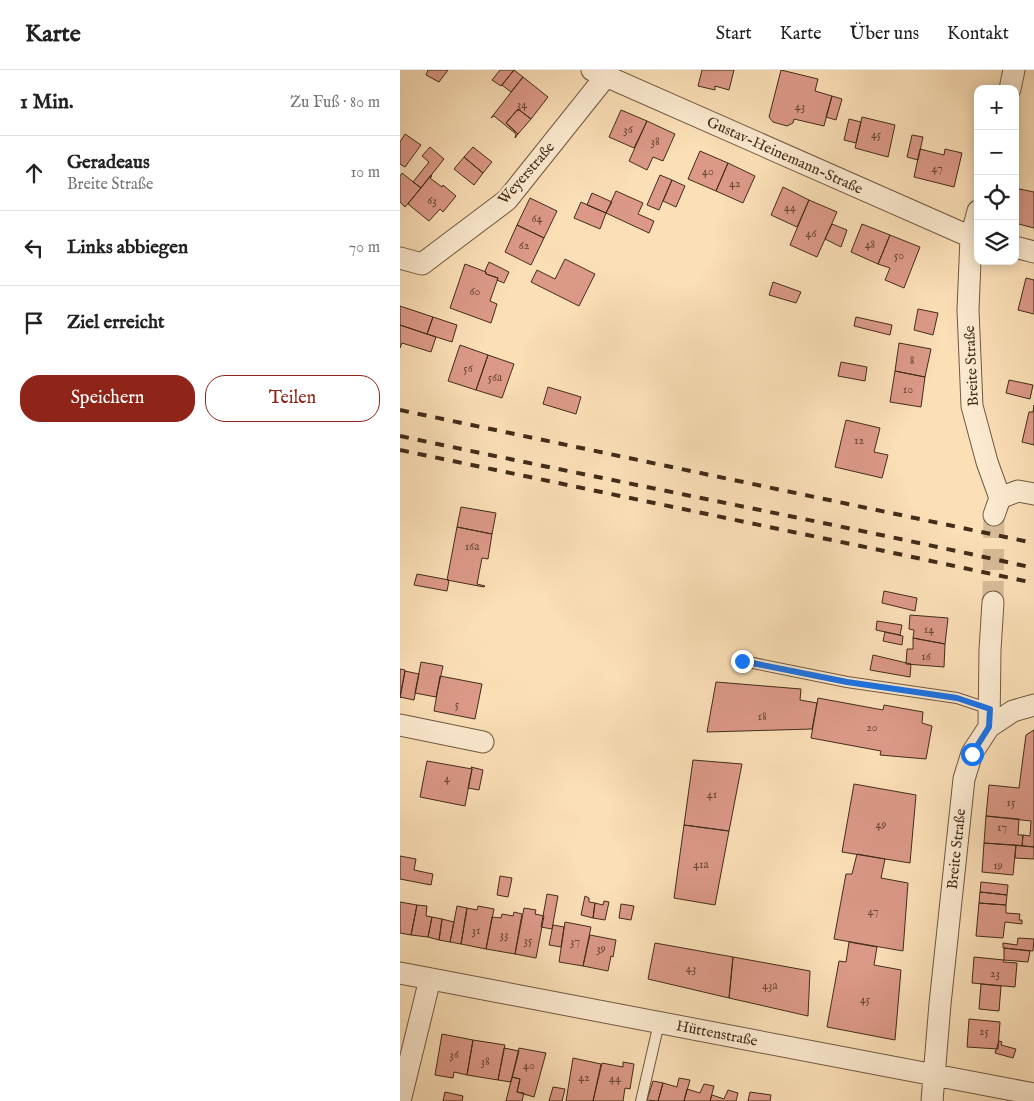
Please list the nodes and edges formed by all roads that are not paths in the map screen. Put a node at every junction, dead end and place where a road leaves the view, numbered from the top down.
1 (1014, 70) edge
2 (602, 72) edge
3 (1011, 85) edge
4 (974, 238) edge
5 (1019, 248) edge
6 (1034, 252) edge
7 (400, 258) edge
8 (1034, 494) edge
9 (992, 602) tunnel mouth
10 (742, 661) dead end
11 (1034, 705) edge
12 (989, 718) junction
13 (400, 725) edge
14 (483, 742) dead end
15 (400, 973) edge
16 (430, 978) junction
17 (659, 1022) junction
18 (935, 1074) junction
19 (1034, 1094) edge
20 (400, 1101) edge
21 (641, 1101) edge
22 (932, 1101) edge

1 - 3 street
2 - 4 street, Gustav-Heinemann-Straße
2 - 7 street, Weyerstraße
4 - 8 street, Breite Straße
5 - 6 street
9 - 12 street
10 - 12 lane
11 - 12 street
12 - 18 street, Breite Straße
13 - 14 street
15 - 16 street, Hüttenstraße
16 - 17 street, Hüttenstraße
16 - 20 street
17 - 18 street, Hüttenstraße
17 - 21 lane
18 - 19 street, Hüttenstraße
18 - 22 street, Breite Straße

